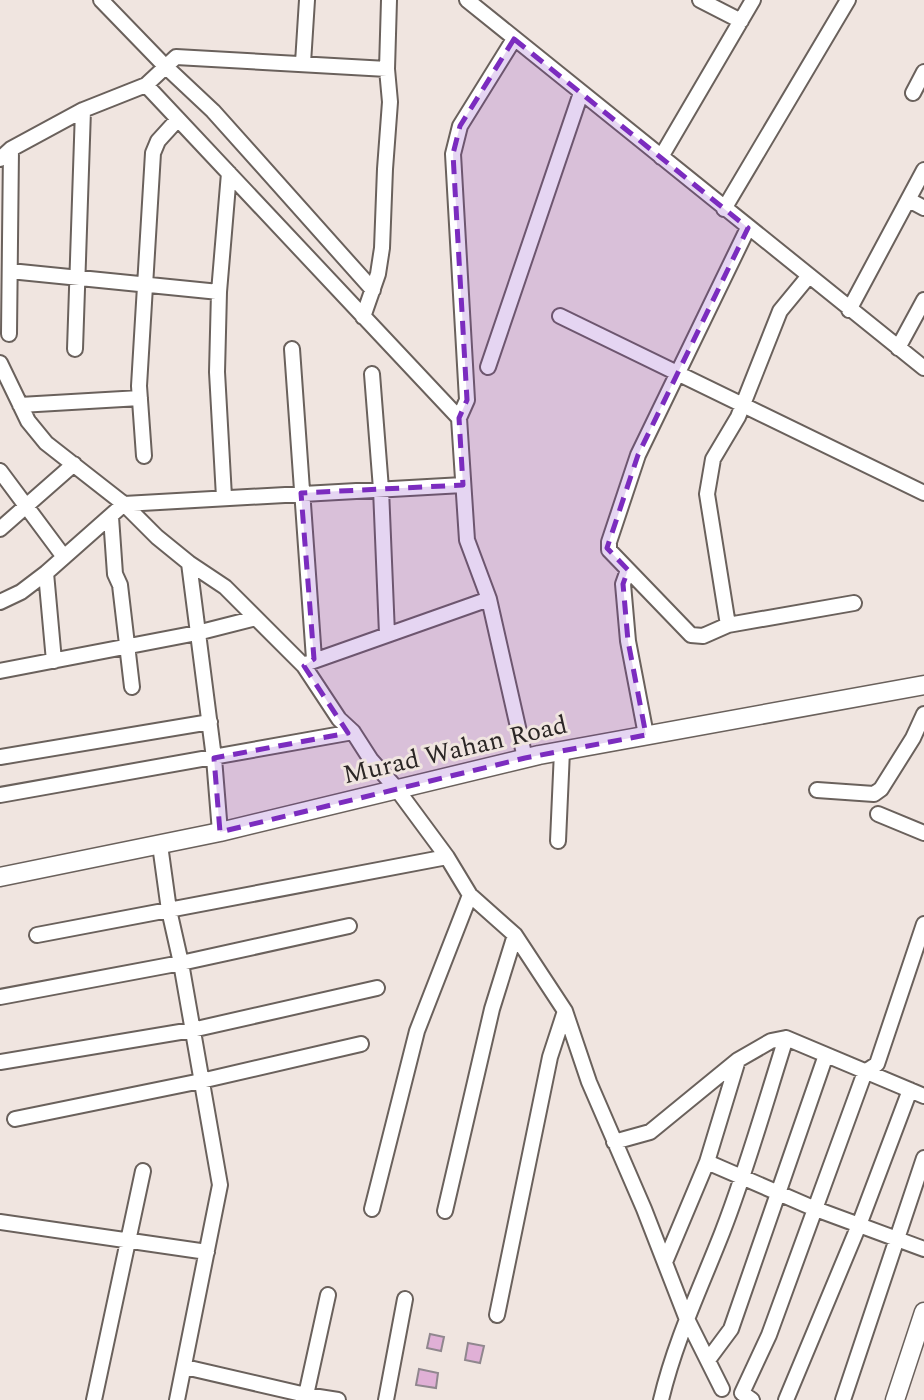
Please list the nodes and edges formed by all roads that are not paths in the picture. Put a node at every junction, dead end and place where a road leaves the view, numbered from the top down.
1 (101, 0) edge
2 (307, 0) edge
3 (389, 0) edge
4 (467, 0) edge
5 (700, 0) edge
6 (753, 0) edge
7 (848, 0) edge
8 (741, 21) junction
9 (514, 39) junction
10 (303, 63) junction
11 (164, 65) junction
12 (387, 69) junction
13 (924, 72) edge
14 (146, 85) junction
15 (581, 93) junction
16 (913, 93) dead end
17 (83, 110) junction
18 (178, 119) junction
19 (11, 149) junction
20 (661, 157) junction
21 (0, 159) edge
22 (924, 170) edge
23 (229, 173) junction
24 (909, 200) junction
25 (924, 208) edge
26 (724, 209) junction
27 (748, 228) junction
28 (10, 271) junction
29 (78, 277) junction
30 (808, 277) junction
31 (144, 284) junction
32 (373, 290) junction
33 (219, 292) junction
34 (924, 300) edge
35 (849, 310) junction
36 (560, 316) dead end
37 (362, 317) junction
38 (9, 334) dead end
39 (898, 348) junction
40 (75, 349) dead end
41 (292, 349) dead end
42 (0, 363) edge
43 (488, 367) dead end
44 (924, 368) edge
45 (372, 374) dead end
46 (678, 374) junction
47 (139, 398) junction
48 (20, 405) junction
49 (742, 405) junction
50 (459, 418) junction
51 (144, 456) dead end
52 (74, 464) junction
53 (0, 471) edge
54 (463, 485) junction
55 (381, 489) junction
56 (301, 493) junction
57 (924, 493) edge
58 (224, 497) junction
59 (124, 503) junction
60 (26, 506) junction
61 (111, 517) junction
62 (0, 529) edge
63 (64, 557) junction
64 (189, 563) junction
65 (628, 570) junction
66 (46, 573) junction
67 (489, 599) junction
68 (0, 602) edge
69 (854, 603) dead end
70 (256, 618) junction
71 (728, 625) junction
72 (197, 633) junction
73 (387, 634) junction
74 (127, 647) junction
75 (54, 661) junction
76 (309, 662) junction
77 (0, 671) edge
78 (924, 685) edge
79 (132, 687) dead end
80 (924, 715) edge
81 (210, 722) junction
82 (353, 732) junction
83 (646, 735) junction
84 (919, 740) edge
85 (562, 751) junction
86 (0, 757) edge
87 (214, 758) junction
88 (525, 758) junction
89 (396, 788) junction
90 (817, 790) dead end
91 (0, 795) edge
92 (878, 814) dead end
93 (220, 832) junction
94 (924, 834) edge
95 (558, 841) dead end
96 (160, 845) junction
97 (447, 858) junction
98 (0, 877) edge
99 (470, 895) junction
100 (169, 910) junction
101 (924, 924) edge
102 (349, 926) dead end
103 (37, 935) dead end
104 (515, 935) junction
105 (181, 963) junction
106 (377, 988) dead end
107 (0, 997) edge
108 (565, 1011) junction
109 (192, 1030) junction
110 (786, 1038) junction
111 (361, 1044) dead end
112 (826, 1055) junction
113 (738, 1060) junction
114 (0, 1062) edge
115 (865, 1072) junction
116 (201, 1082) junction
117 (917, 1093) edge
118 (15, 1119) dead end
119 (614, 1142) junction
120 (924, 1158) edge
121 (706, 1162) junction
122 (143, 1171) dead end
123 (742, 1177) junction
124 (778, 1193) junction
125 (813, 1208) junction
126 (372, 1209) dead end
127 (445, 1211) dead end
128 (0, 1222) edge
129 (859, 1225) junction
130 (897, 1239) junction
131 (129, 1240) junction
132 (924, 1249) edge
133 (207, 1252) junction
134 (664, 1262) junction
135 (328, 1295) dead end
136 (405, 1299) dead end
137 (924, 1312) edge
138 (497, 1315) dead end
139 (686, 1317) junction
140 (708, 1360) junction
141 (185, 1367) junction
142 (722, 1389) dead end
143 (312, 1397) edge
144 (94, 1400) edge
145 (177, 1400) edge
146 (338, 1400) edge
147 (386, 1400) edge
148 (661, 1400) edge
149 (752, 1400) edge
150 (786, 1400) edge
151 (843, 1400) edge
152 (895, 1400) edge

1 - 11 street
2 - 10 street
3 - 12 street
4 - 9 street
5 - 8 street
6 - 8 street
7 - 26 street
8 - 20 street
9 - 15 street
9 - 50 street
10 - 11 street
10 - 12 street
11 - 14 street
11 - 32 street
12 - 32 street
13 - 16 street
14 - 17 street
14 - 18 street
15 - 20 street
15 - 43 street
17 - 19 street
17 - 29 street
18 - 23 street
18 - 31 street
19 - 21 street
19 - 28 street
20 - 26 street
22 - 24 street
23 - 33 street
23 - 37 street
24 - 25 street
24 - 35 street
26 - 27 street
27 - 30 street
27 - 46 street
28 - 29 street
28 - 38 street
29 - 31 street
29 - 40 street
30 - 35 street
30 - 49 street
31 - 33 street
31 - 47 street
32 - 37 street
33 - 58 street
34 - 39 street
35 - 39 street
36 - 46 street
37 - 50 street
39 - 44 street
41 - 56 street
42 - 48 street
45 - 55 street
46 - 49 street
46 - 65 street
47 - 48 street
47 - 51 street
48 - 52 street
49 - 57 street
49 - 71 street
50 - 54 street
52 - 59 street
52 - 60 street
53 - 60 street
54 - 55 street
54 - 67 street
55 - 56 street
55 - 73 street
56 - 58 street
56 - 76 street
58 - 59 street
59 - 61 street
59 - 64 street
60 - 62 street
60 - 63 street
61 - 63 street
61 - 74 street
63 - 66 street
64 - 70 street
64 - 72 street
65 - 71 street
65 - 83 street
66 - 68 street
66 - 75 street
67 - 73 street
67 - 88 street
69 - 71 street
70 - 72 street
70 - 76 street
72 - 74 street
72 - 81 street
73 - 76 street
74 - 75 street
74 - 79 street
75 - 77 street
76 - 82 street
78 - 83 street, Murad Wahan Road
80 - 84 street
81 - 86 street
81 - 87 street
82 - 87 street
82 - 89 street
83 - 85 street, Murad Wahan Road
84 - 90 street
85 - 88 street, Murad Wahan Road
85 - 95 street
87 - 91 street
87 - 93 street
88 - 89 street, Murad Wahan Road
89 - 93 street, Murad Wahan Road
89 - 97 street
92 - 94 street
93 - 96 street, Murad Wahan Road
96 - 98 street, Murad Wahan Road
96 - 100 street
97 - 99 street
97 - 100 street
99 - 104 street
99 - 126 street
100 - 103 street
100 - 105 street
101 - 115 street
102 - 105 street
104 - 108 street
104 - 127 street
105 - 107 street
105 - 109 street
106 - 109 street
108 - 119 street
108 - 138 street
109 - 114 street
109 - 116 street
110 - 112 street
110 - 113 street
110 - 123 street
111 - 116 street
112 - 115 street
112 - 124 street
113 - 119 street
113 - 121 street
115 - 117 street
115 - 125 street
116 - 118 street
116 - 133 street
117 - 129 street
119 - 134 street
120 - 130 street
121 - 123 street
121 - 134 street
122 - 131 street
123 - 124 street
123 - 139 street
124 - 125 street
124 - 140 street
125 - 129 street
125 - 149 street
128 - 131 street
129 - 130 street
129 - 150 street
130 - 132 street
130 - 151 street
131 - 133 street
131 - 144 street
133 - 141 street
134 - 139 street
135 - 143 street
136 - 147 street
137 - 152 street
139 - 140 street
139 - 148 street
140 - 142 street
141 - 143 street
141 - 145 street
143 - 146 street

